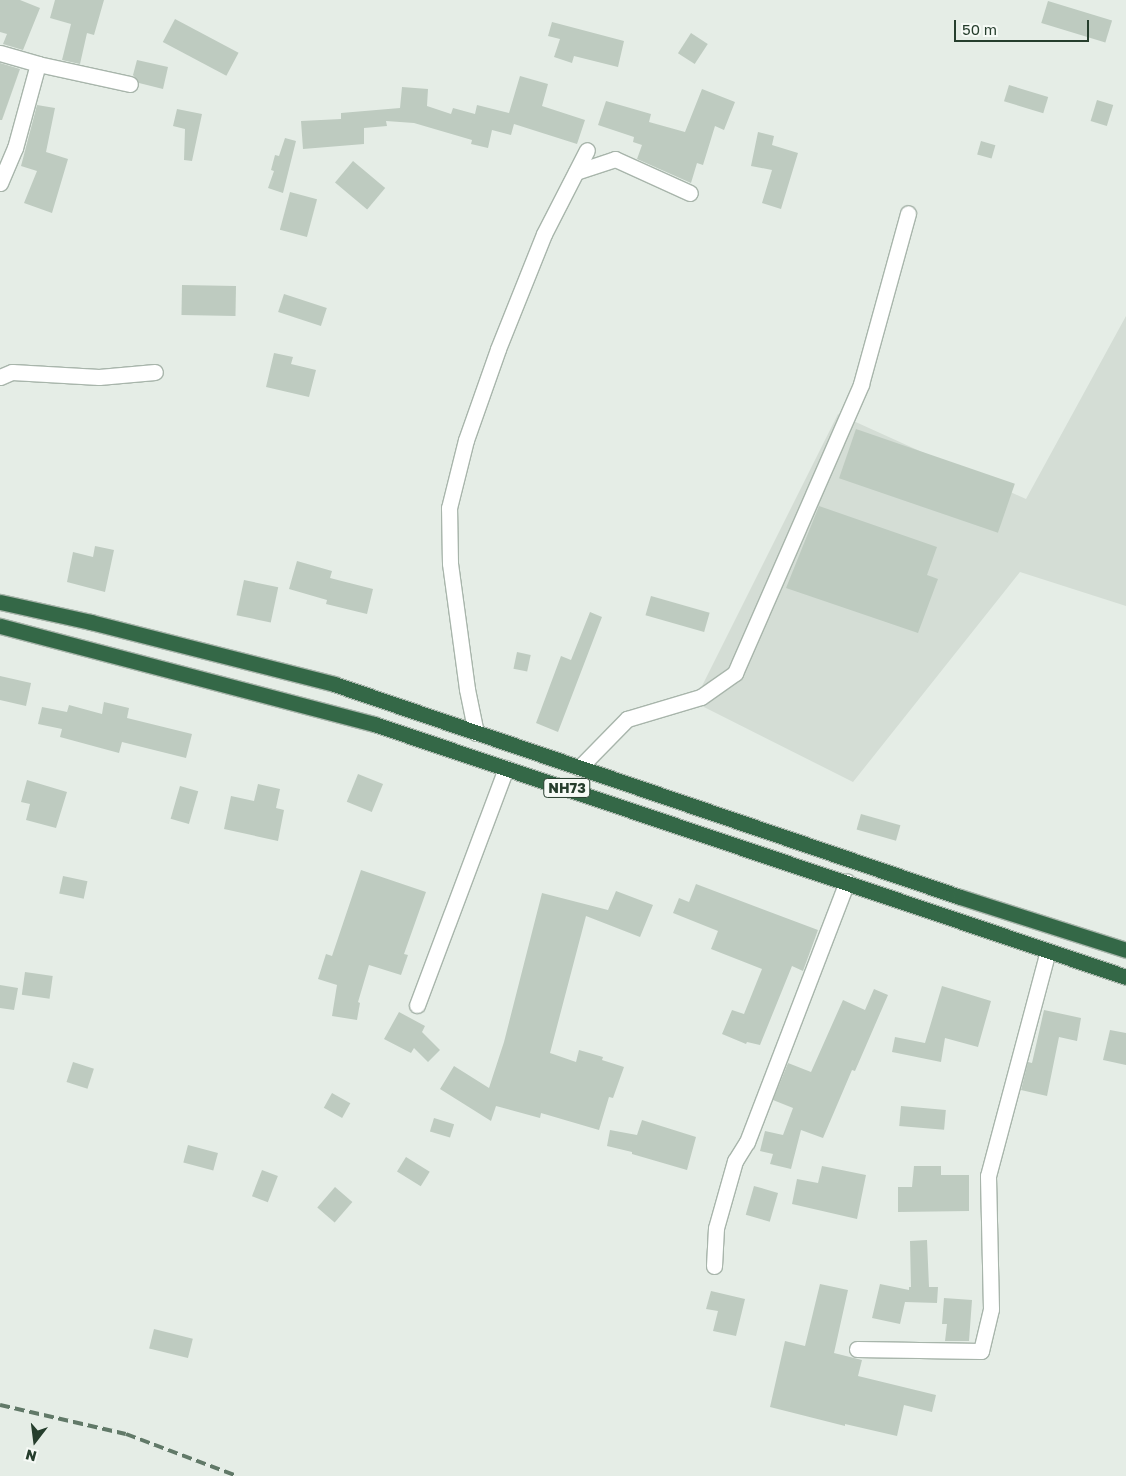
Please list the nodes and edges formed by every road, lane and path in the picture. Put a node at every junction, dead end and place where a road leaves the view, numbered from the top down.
1 (0, 53) edge
2 (38, 64) junction
3 (130, 84) dead end
4 (586, 150) dead end
5 (576, 172) junction
6 (0, 183) edge
7 (690, 193) dead end
8 (908, 213) dead end
9 (155, 372) dead end
10 (0, 377) edge
11 (0, 602) edge
12 (0, 626) edge
13 (476, 733) junction
14 (506, 768) junction
15 (578, 768) junction
16 (847, 882) junction
17 (1126, 950) edge
18 (1048, 951) junction
19 (1126, 977) edge
20 (417, 1005) dead end
21 (714, 1266) dead end
22 (857, 1349) dead end

1 - 2 street
2 - 3 street
2 - 6 street
4 - 5 street
5 - 7 street
5 - 13 street
8 - 15 street
9 - 10 street
11 - 13 highway, NH73
12 - 14 highway, NH73
13 - 15 highway, NH73
14 - 16 highway, NH73
14 - 20 street
15 - 17 highway, NH73
16 - 18 highway, NH73
16 - 21 street
18 - 19 highway, NH73
18 - 22 street

